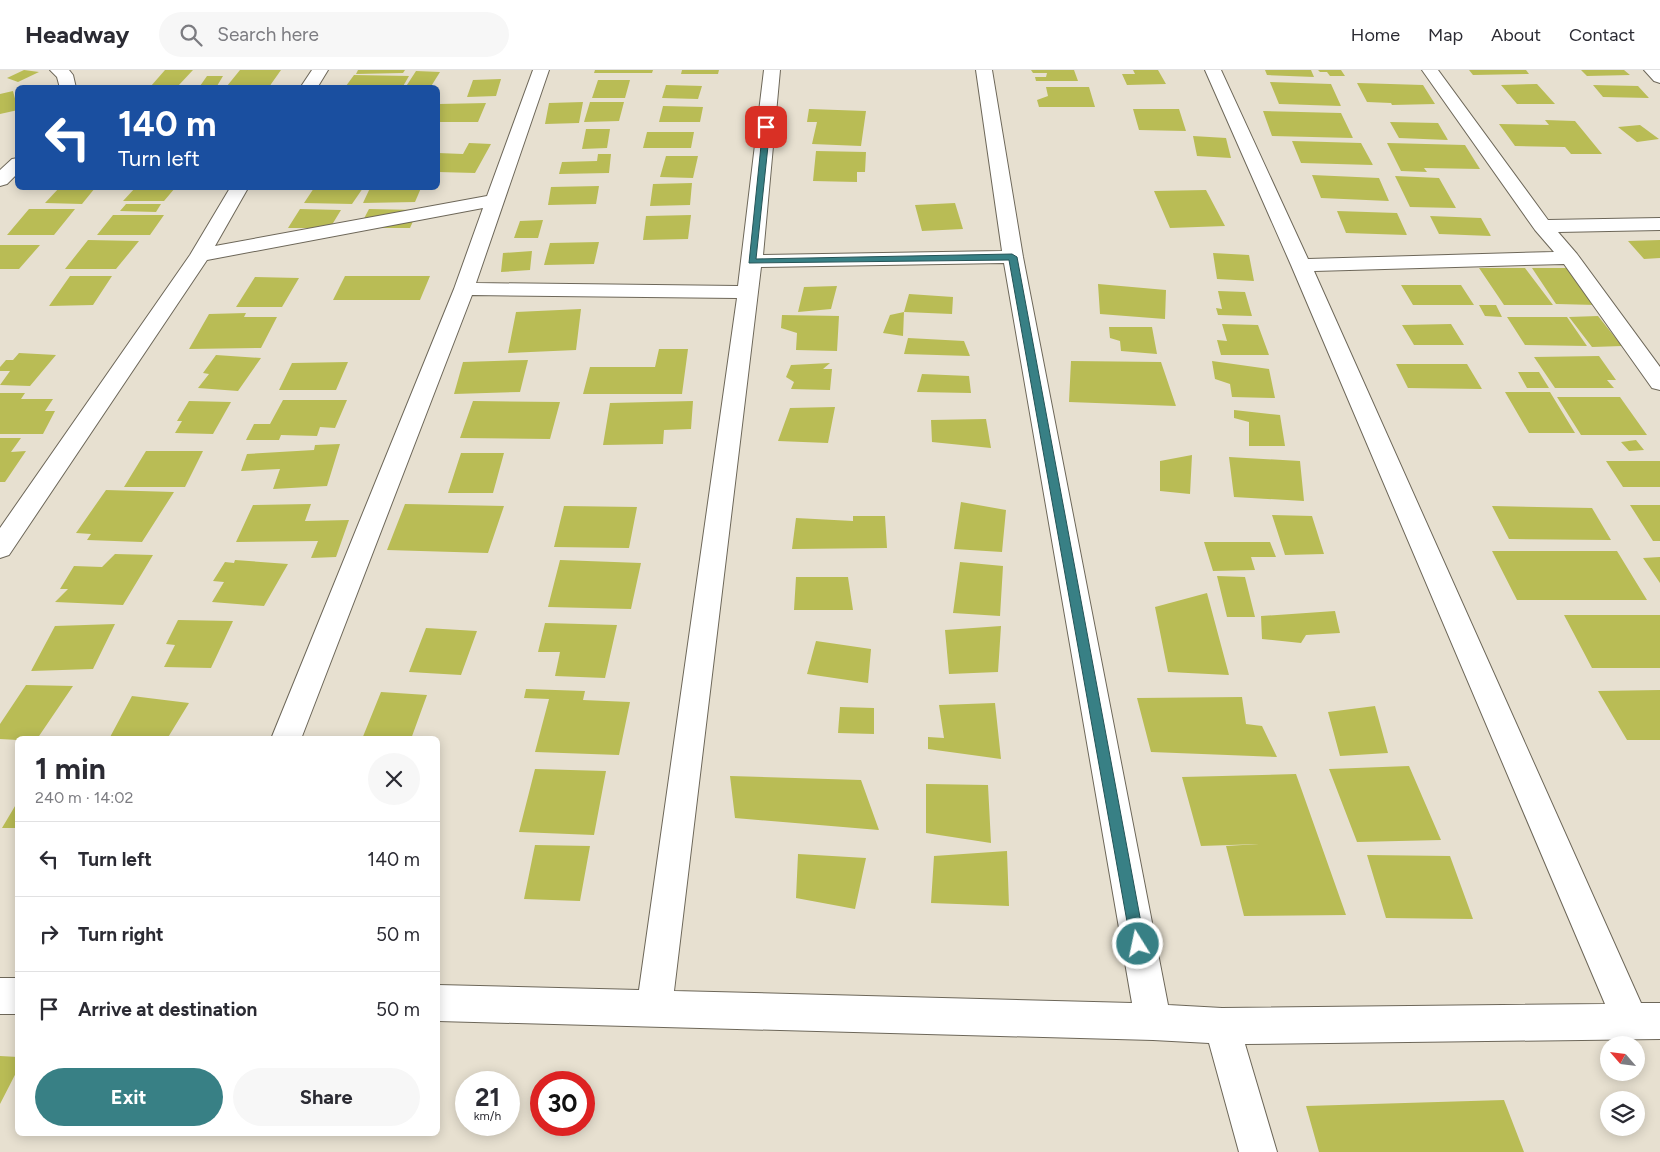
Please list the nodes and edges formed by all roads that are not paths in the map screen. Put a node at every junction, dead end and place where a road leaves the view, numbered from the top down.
1 (58, 70) edge
2 (320, 70) edge
3 (541, 70) edge
4 (772, 70) edge
5 (984, 70) edge
6 (1213, 70) edge
7 (1430, 70) edge
8 (1652, 70) edge
9 (1660, 78) edge
10 (67, 85) edge
11 (310, 85) edge
12 (15, 166) edge
13 (0, 180) edge
14 (237, 190) edge
15 (494, 200) junction
16 (1660, 224) edge
17 (1542, 226) junction
18 (200, 255) junction
19 (1012, 257) junction
20 (1570, 258) junction
21 (752, 261) junction
22 (1301, 265) junction
23 (464, 289) junction
24 (748, 292) junction
25 (1660, 383) edge
26 (0, 548) edge
27 (287, 736) edge
28 (0, 996) edge
29 (15, 996) edge
30 (440, 1003) edge
31 (654, 1009) junction
32 (1645, 1020) edge
33 (1153, 1022) junction
34 (1222, 1026) junction
35 (1258, 1152) edge

1 - 10 street
2 - 11 street
3 - 15 street
4 - 21 street
5 - 19 street
6 - 22 street
7 - 17 street
8 - 9 street
12 - 13 street
14 - 18 street
15 - 18 street
15 - 23 street
16 - 17 street
17 - 20 street
18 - 26 street
19 - 21 street
19 - 33 street
20 - 22 street
20 - 25 street
21 - 24 street
22 - 32 street
23 - 24 street
23 - 27 street
24 - 31 street
28 - 29 street
30 - 31 street
31 - 33 street
32 - 34 street
33 - 34 street
34 - 35 street

